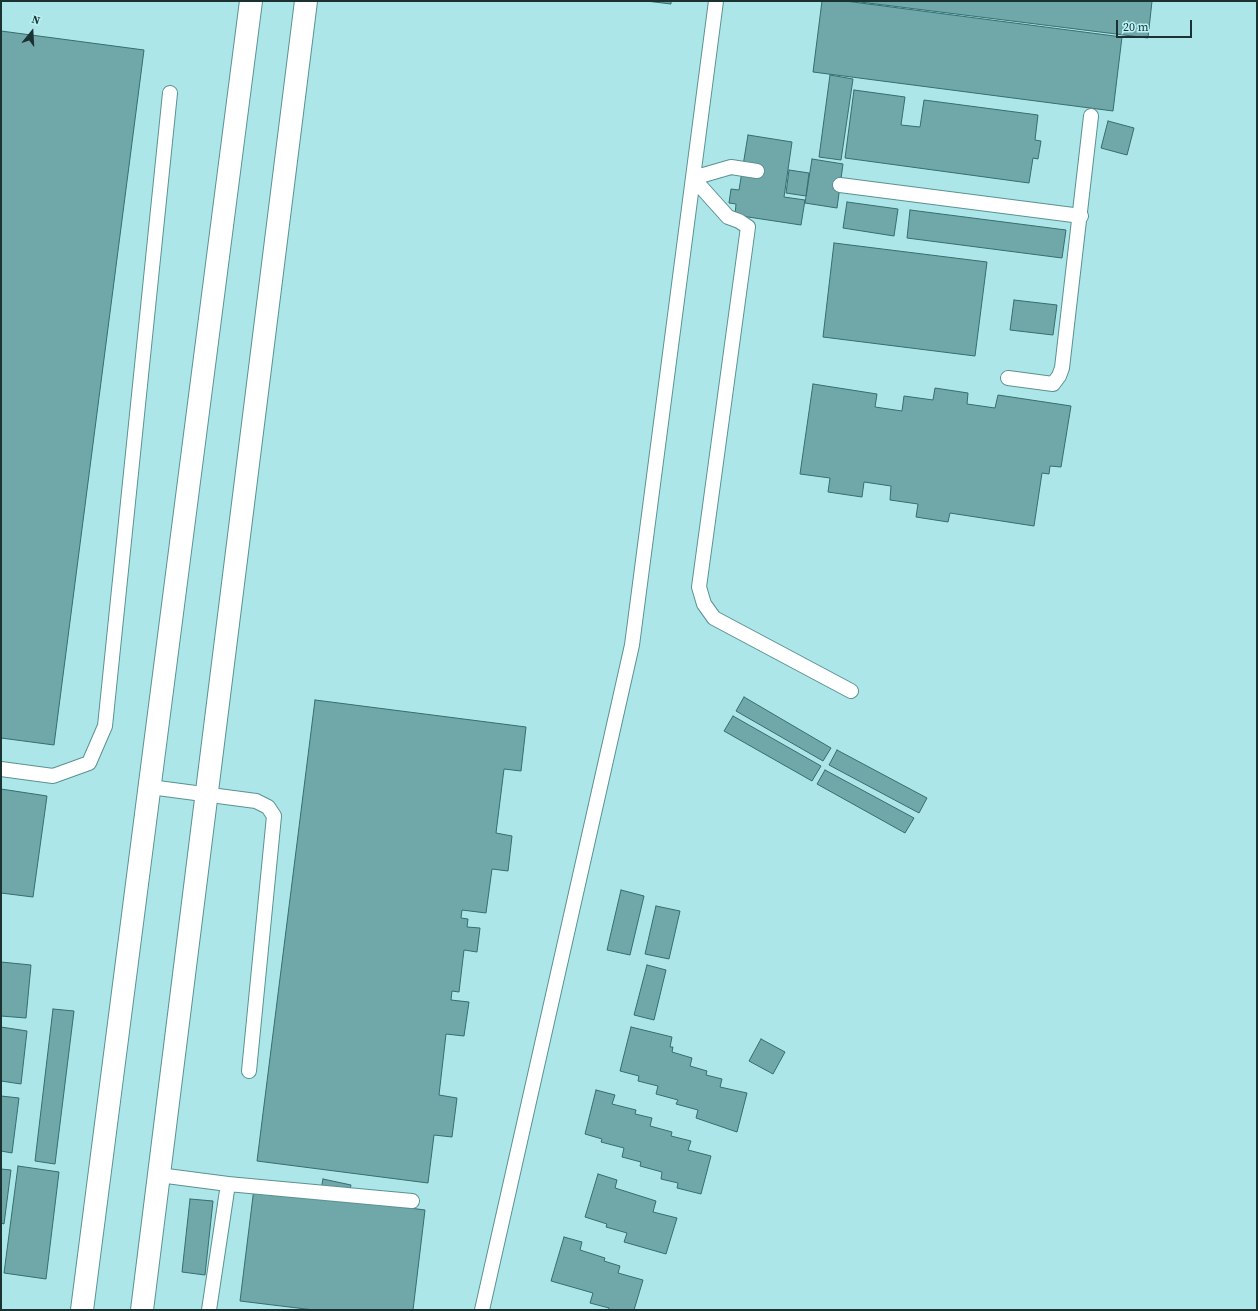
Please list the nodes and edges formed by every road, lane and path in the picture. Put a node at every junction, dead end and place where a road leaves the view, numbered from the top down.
1 (251, 1) edge
2 (306, 1) edge
3 (716, 1) edge
4 (170, 94) dead end
5 (1091, 116) dead end
6 (757, 171) dead end
7 (693, 178) junction
8 (840, 185) dead end
9 (1081, 216) junction
10 (1008, 378) dead end
11 (851, 691) dead end
12 (1, 769) edge
13 (150, 787) junction
14 (207, 796) junction
15 (249, 1071) dead end
16 (159, 1174) junction
17 (228, 1184) junction
18 (412, 1200) dead end
19 (82, 1310) edge
20 (142, 1310) edge
21 (209, 1310) edge
22 (482, 1310) edge

1 - 13 street
2 - 14 street
3 - 7 lane
4 - 12 lane
5 - 9 lane
6 - 7 lane
7 - 11 lane
7 - 22 lane
8 - 9 lane
9 - 10 lane
13 - 14 lane
13 - 19 street
14 - 15 lane
14 - 16 street
16 - 17 lane
16 - 20 street
17 - 18 lane
17 - 21 lane

